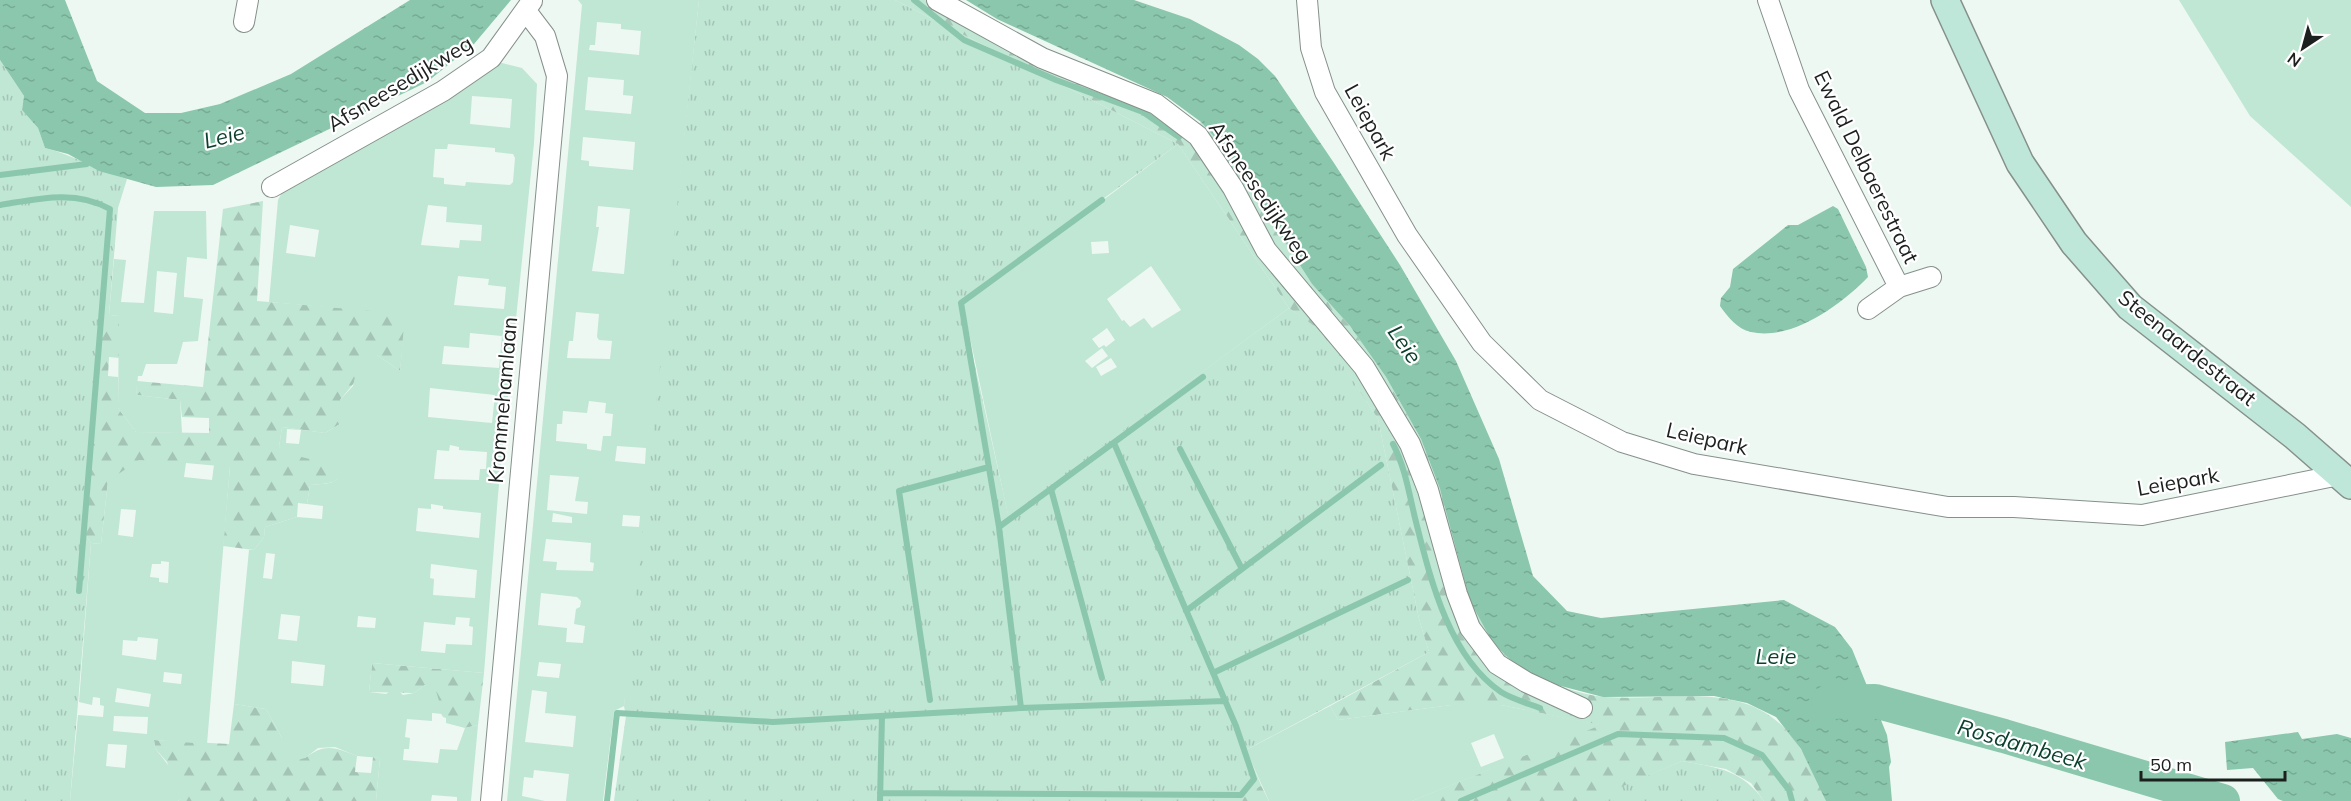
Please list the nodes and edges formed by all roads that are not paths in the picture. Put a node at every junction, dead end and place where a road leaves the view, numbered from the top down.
1 (248, 0) edge
2 (937, 0) edge
3 (1307, 0) edge
4 (1768, 0) edge
5 (1945, 0) edge
6 (529, 6) edge
7 (244, 21) dead end
8 (272, 187) dead end
9 (1931, 277) dead end
10 (1899, 287) junction
11 (1868, 309) dead end
12 (2345, 480) edge
13 (1582, 708) dead end
14 (490, 801) edge

1 - 7 street
2 - 13 street, Afsneesedijkweg
3 - 12 street, Leiepark
4 - 10 street, Ewald Delbaerestraat
5 - 12 street, Steenaardestraat
6 - 8 street, Afsneesedijkweg
6 - 14 street, Krommehamlaan
9 - 10 street, Ewald Delbaerestraat
10 - 11 street, Ewald Delbaerestraat

